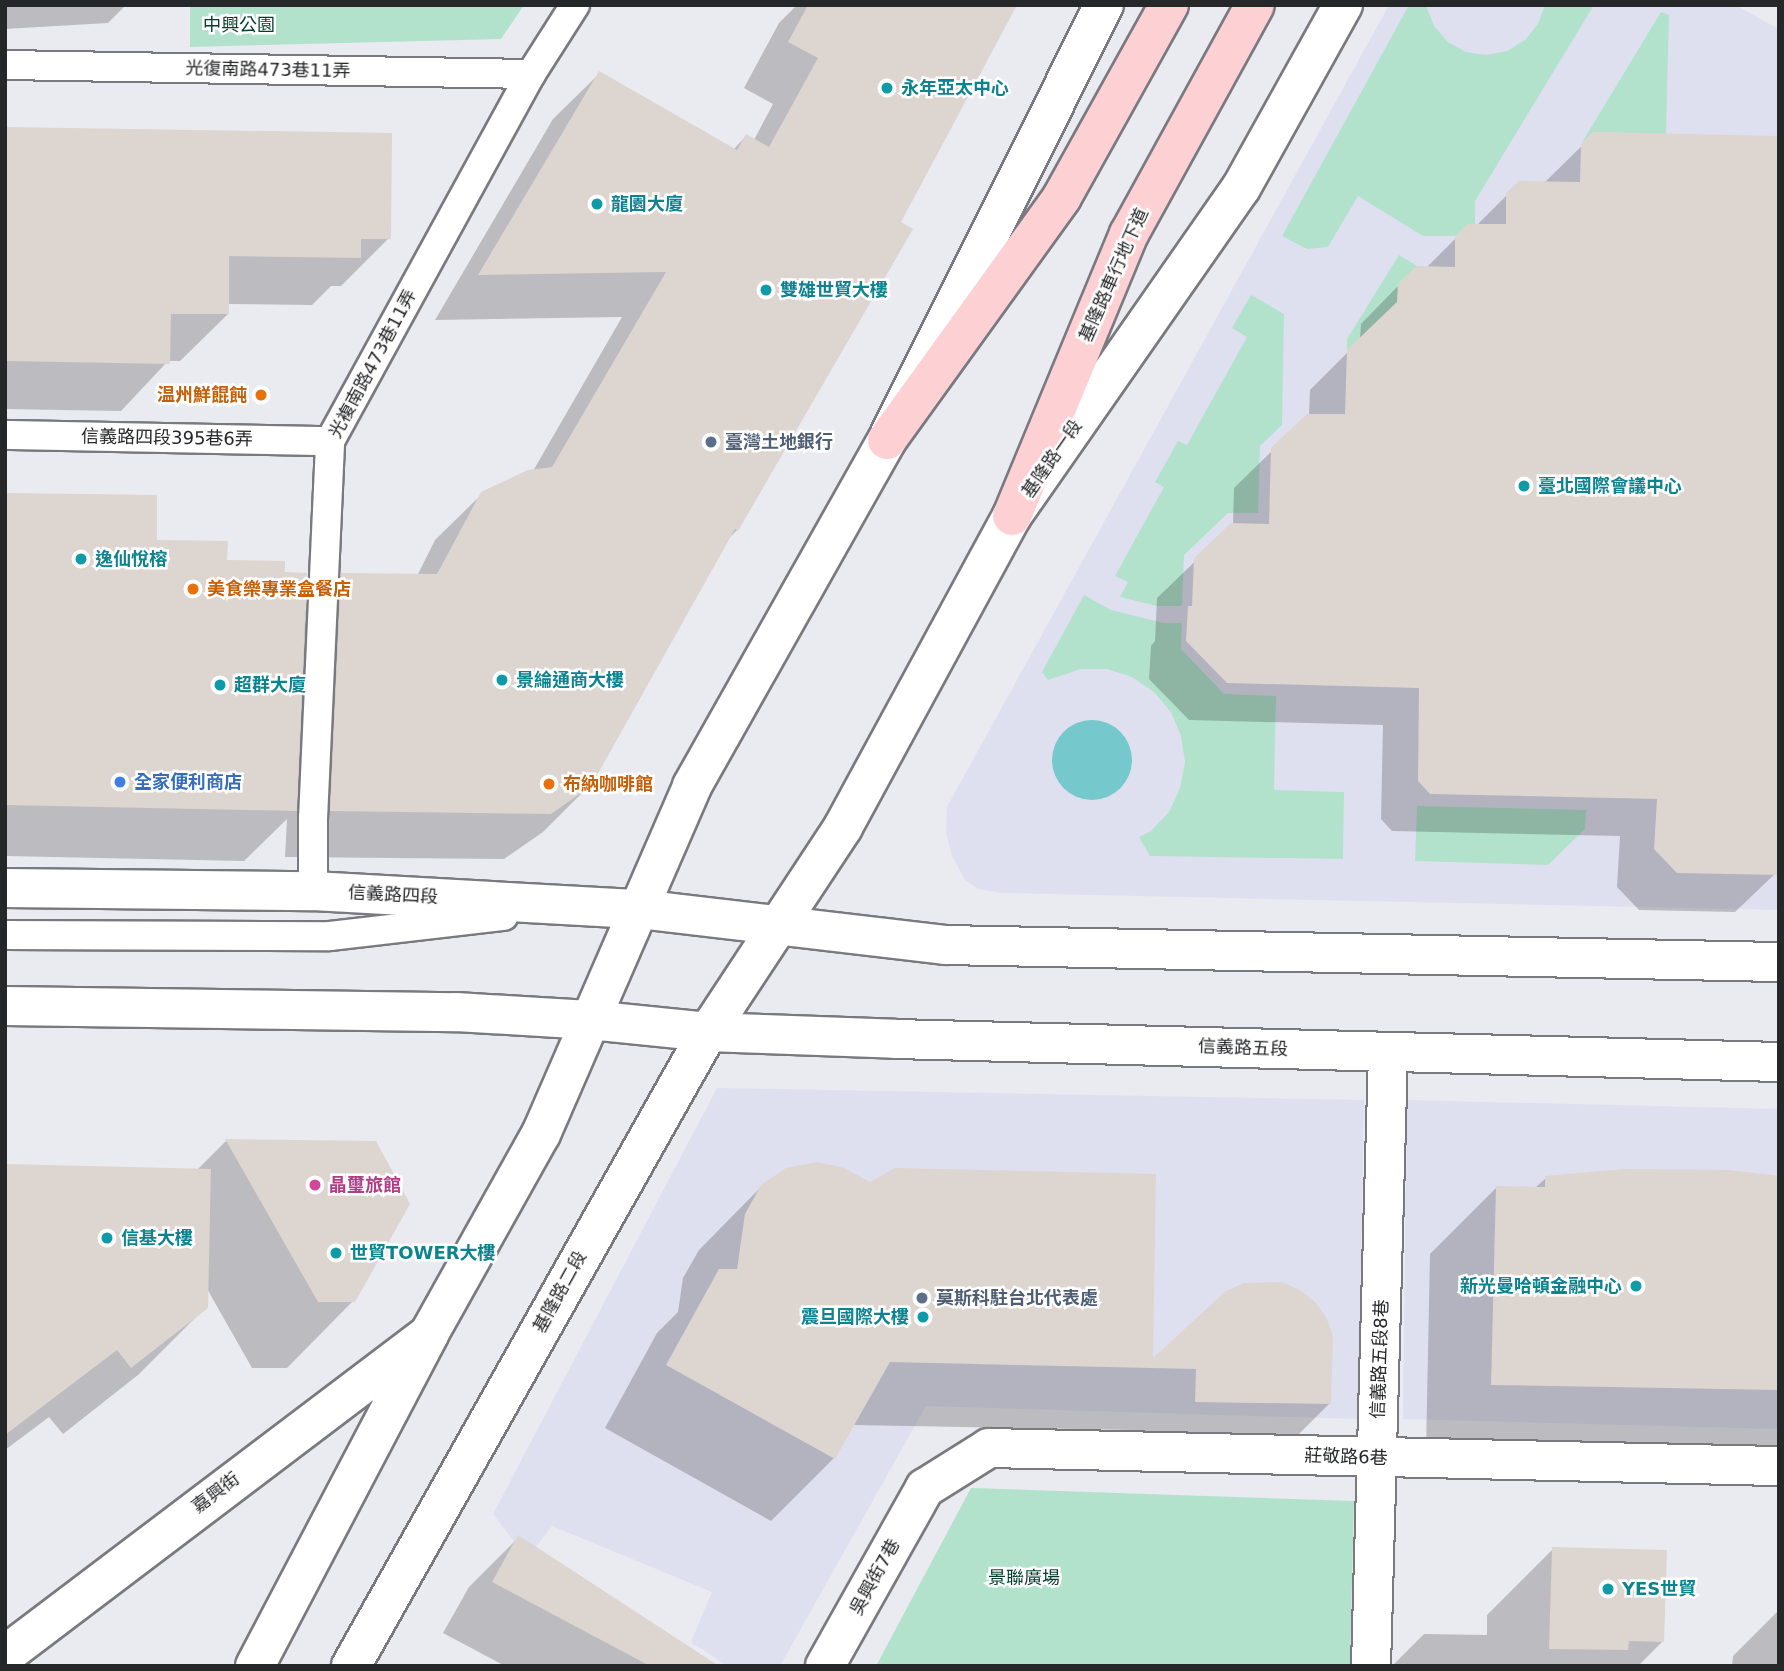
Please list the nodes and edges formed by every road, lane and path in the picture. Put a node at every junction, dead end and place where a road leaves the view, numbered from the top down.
1 (575, 5) edge
2 (1104, 5) edge
3 (1169, 5) edge
4 (1255, 5) edge
5 (1343, 5) edge
6 (5, 65) edge
7 (531, 74) junction
8 (5, 435) edge
9 (887, 440) junction
10 (330, 441) junction
11 (1012, 516) junction
12 (5, 888) edge
13 (313, 891) junction
14 (640, 909) junction
15 (779, 924) junction
16 (5, 935) edge
17 (1779, 962) edge
18 (5, 1006) edge
19 (590, 1020) junction
20 (708, 1032) junction
21 (1388, 1052) junction
22 (1779, 1062) edge
23 (429, 1334) junction
24 (1377, 1458) junction
25 (1779, 1466) edge
26 (925, 1488) joint
27 (5, 1655) edge
28 (255, 1666) edge
29 (351, 1666) edge
30 (825, 1666) edge
31 (1371, 1666) edge

1 - 7 lane, 光複南路473巷11弄
2 - 9 main road
3 - 9 main road
4 - 11 main road, 基隆路車行地下道
5 - 11 main road, 基隆路一段
6 - 7 lane, 光復南路473巷11弄
7 - 10 lane, 光複南路473巷11弄
8 - 10 lane, 信義路四段395巷6弄
9 - 14 main road
10 - 13 lane, 光複南路473巷11弄
11 - 15 main road, 基隆路一段
12 - 13 main road, 信義路四段
13 - 14 main road, 信義路四段
14 - 15 main road, 信義路四段
14 - 16 lane
14 - 19 main road
15 - 17 main road
15 - 20 main road, 基隆路二段
18 - 19 main road
19 - 20 main road
19 - 23 main road
20 - 21 main road, 信義路五段
20 - 29 main road, 基隆路二段
21 - 22 main road, 信義路五段
21 - 24 main road, 信義路五段8巷
23 - 27 main road, 嘉興街
23 - 28 main road
24 - 25 main road, 莊敬路6巷
24 - 26 main road, 莊敬路6巷
24 - 31 main road, 信義路五段8巷
26 - 30 main road, 吳興街7巷

